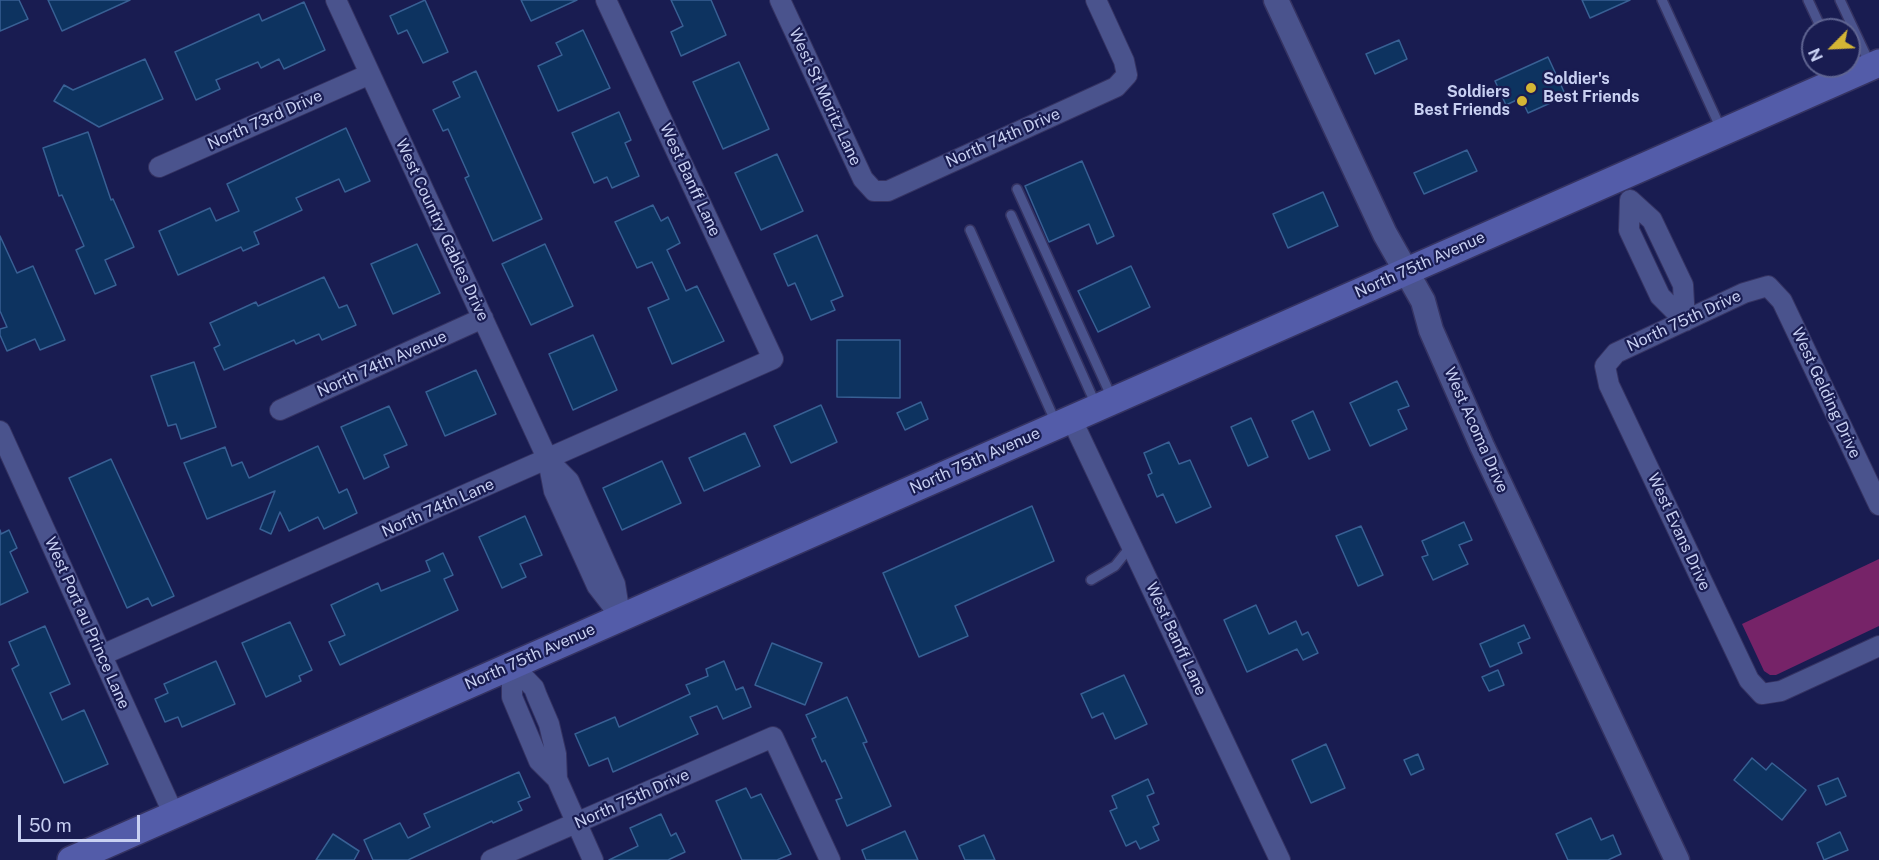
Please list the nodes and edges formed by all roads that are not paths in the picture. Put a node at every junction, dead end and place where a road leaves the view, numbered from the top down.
1 (336, 0) edge
2 (606, 0) edge
3 (780, 0) edge
4 (1096, 0) edge
5 (1276, 0) edge
6 (1662, 0) edge
7 (1808, 0) edge
8 (1840, 0) edge
9 (1816, 18) edge
10 (1875, 64) edge
11 (370, 74) junction
12 (1829, 78) edge
13 (1722, 132) junction
14 (159, 167) dead end
15 (1624, 188) junction
16 (1017, 189) dead end
17 (874, 191) joint
18 (1011, 215) dead end
19 (970, 230) dead end
20 (1406, 271) junction
21 (1768, 286) joint
22 (483, 318) junction
23 (1685, 321) junction
24 (773, 359) joint
25 (1605, 366) joint
26 (1105, 404) junction
27 (280, 410) dead end
28 (1064, 421) junction
29 (0, 431) edge
30 (548, 460) junction
31 (1879, 505) edge
32 (1131, 546) junction
33 (1091, 580) dead end
34 (621, 617) junction
35 (1879, 646) edge
36 (102, 655) junction
37 (512, 665) junction
38 (174, 815) junction
39 (576, 824) junction
40 (71, 860) edge
41 (491, 860) edge
42 (593, 860) edge
43 (830, 860) edge
44 (1280, 860) edge
45 (1677, 860) edge

1 - 11 street, West Country Gables Drive
2 - 24 street, West Banff Lane
3 - 17 street, West St Moritz Lane
4 - 17 street, North 74th Drive
5 - 20 street, West Acoma Drive
6 - 13 lane
7 - 9 lane
8 - 10 lane
11 - 14 street, North 73rd Drive
11 - 22 street, West Country Gables Drive
12 - 13 main road, North 75th Avenue
13 - 15 main road, North 75th Avenue
15 - 20 main road, North 75th Avenue
15 - 23 street
16 - 26 lane
18 - 26 lane
19 - 28 lane
20 - 26 main road, North 75th Avenue
20 - 45 street, West Acoma Drive
21 - 23 street, North 75th Drive
21 - 31 street, West Gelding Drive
22 - 27 street, North 74th Avenue
22 - 30 street, West Country Gables Drive
23 - 25 street, North 75th Drive
24 - 30 street, North 74th Lane
25 - 35 street, West Evans Drive
26 - 28 main road, North 75th Avenue
28 - 32 street, West Banff Lane
28 - 34 main road, North 75th Avenue
29 - 36 street, West Port au Prince Lane
30 - 34 street, West Country Gables Drive
30 - 36 street, North 74th Lane
32 - 33 lane
32 - 44 street, West Banff Lane
34 - 37 main road, North 75th Avenue
36 - 38 street, West Port au Prince Lane
37 - 38 main road, North 75th Avenue
37 - 39 street
38 - 40 main road, North 75th Avenue
39 - 41 street, North 75th Drive
39 - 42 street
39 - 43 street, North 75th Drive

